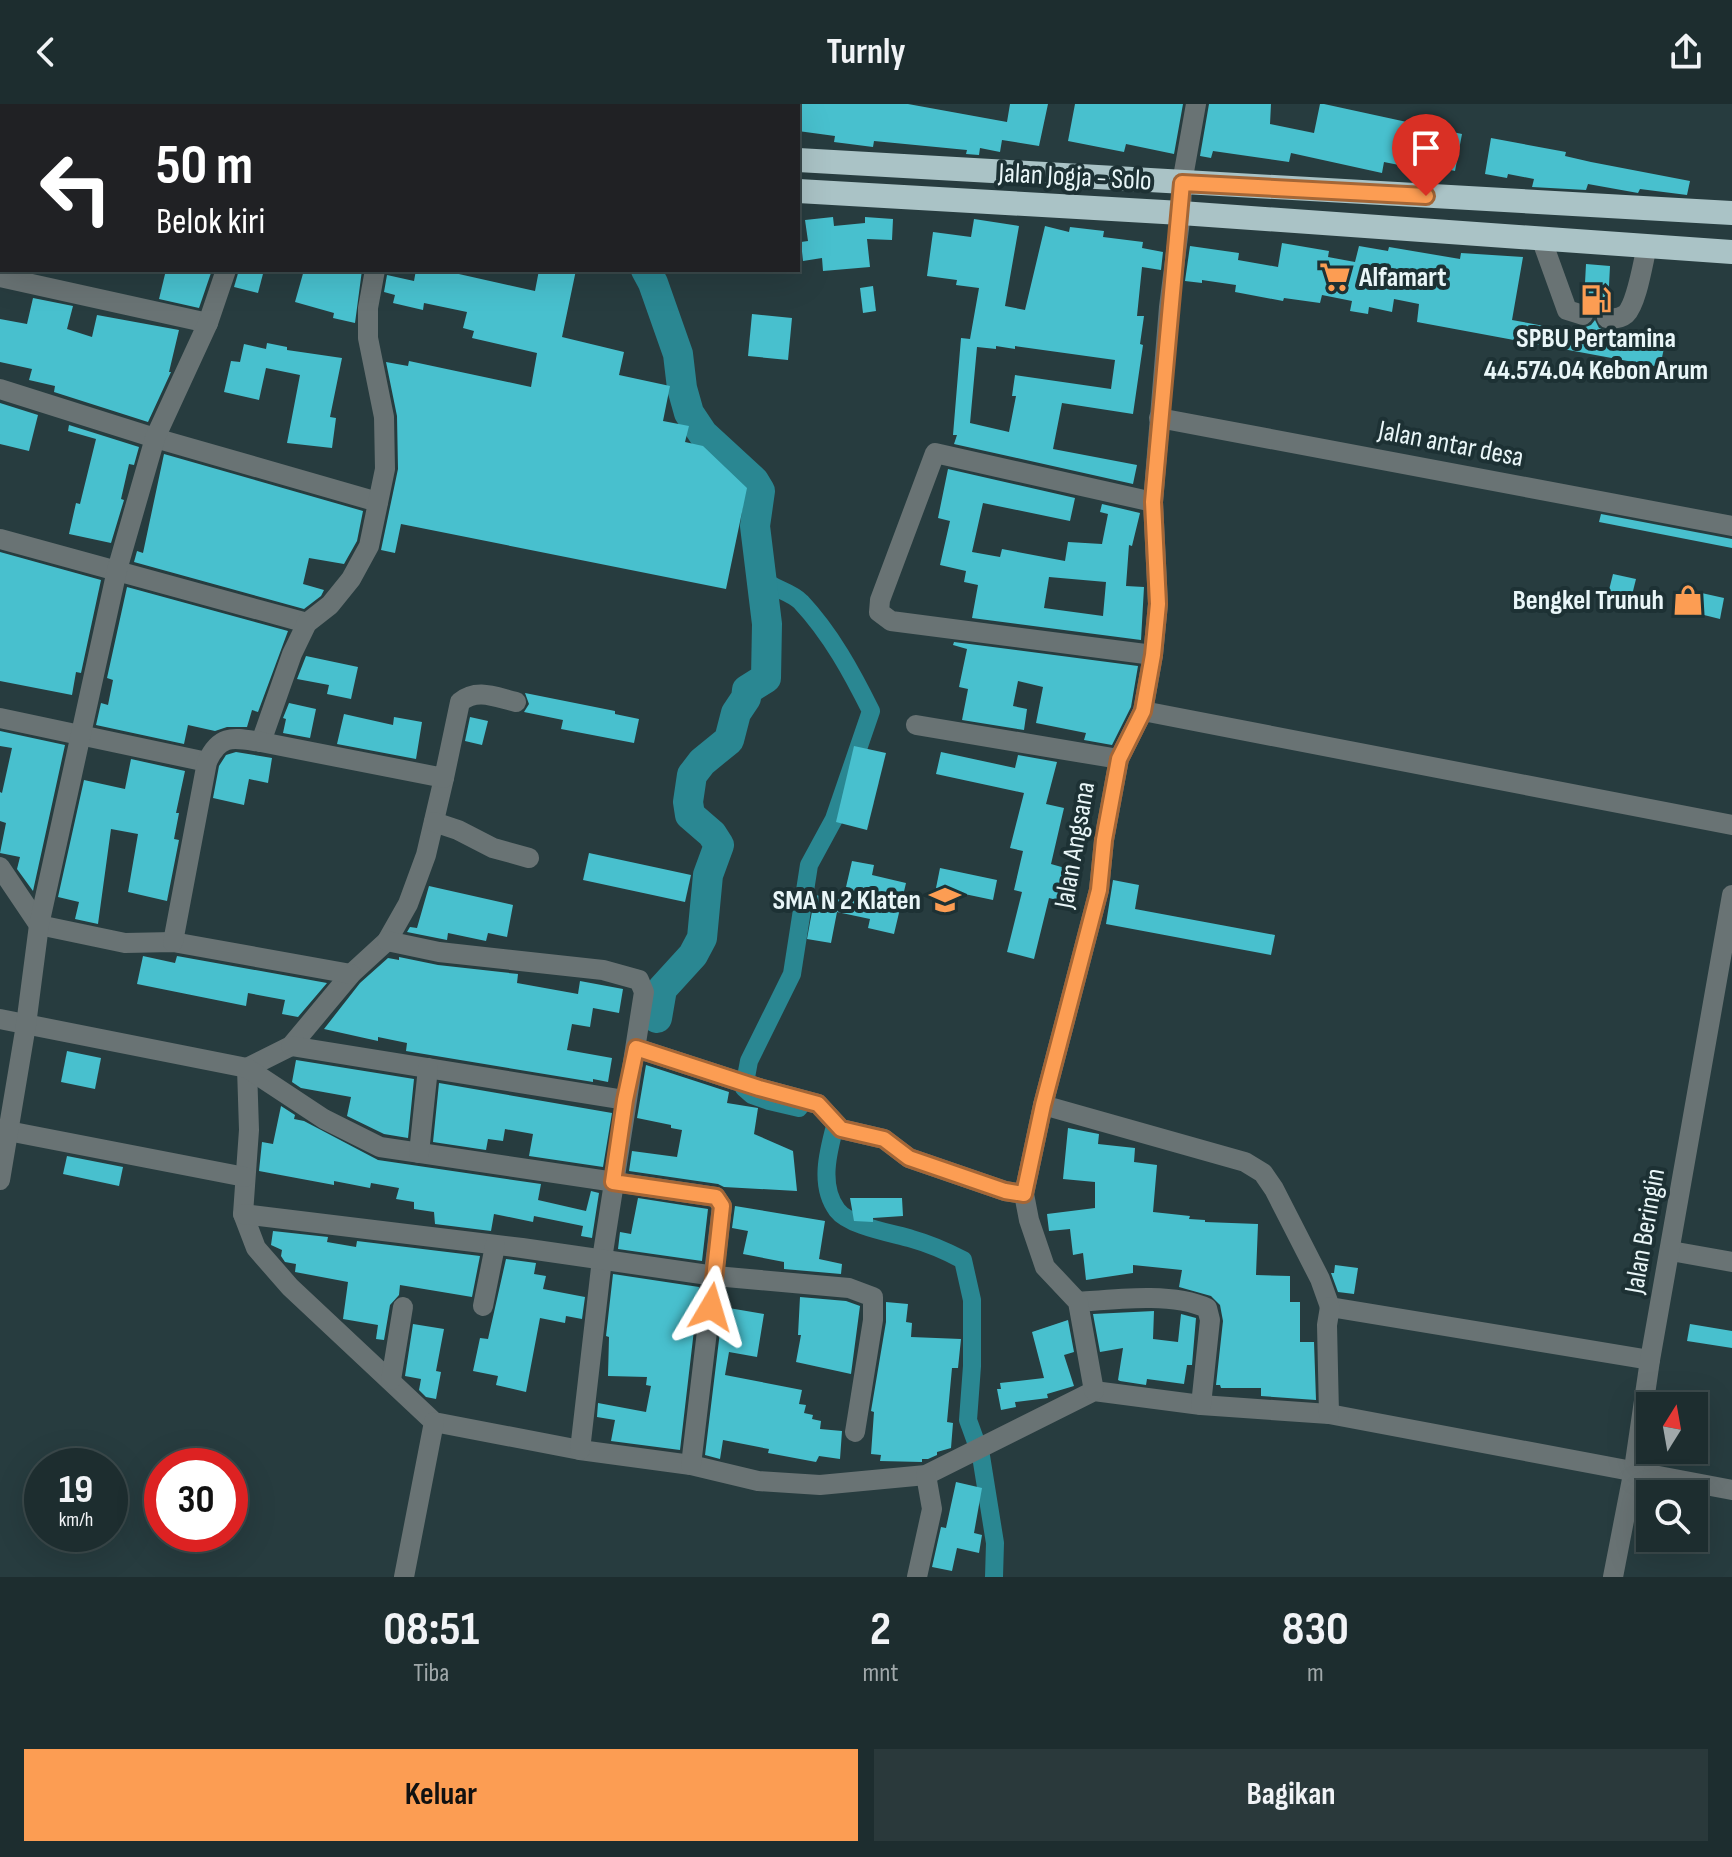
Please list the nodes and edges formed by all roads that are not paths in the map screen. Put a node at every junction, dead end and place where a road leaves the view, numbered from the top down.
1 (1196, 104) edge
2 (800, 160) edge
3 (1182, 183) junction
4 (800, 191) edge
5 (1181, 213) junction
6 (1732, 213) edge
7 (1541, 238) junction
8 (1647, 246) junction
9 (1732, 252) edge
10 (225, 272) edge
11 (375, 272) edge
12 (0, 277) edge
13 (1583, 315) dead end
14 (1607, 318) dead end
15 (208, 323) junction
16 (0, 389) edge
17 (1159, 418) junction
18 (155, 438) junction
19 (378, 502) junction
20 (1153, 502) junction
21 (1732, 526) edge
22 (0, 539) edge
23 (117, 570) junction
24 (307, 623) junction
25 (1153, 655) junction
26 (516, 702) dead end
27 (1143, 711) junction
28 (0, 718) edge
29 (916, 725) dead end
30 (81, 733) junction
31 (261, 742) junction
32 (1119, 759) junction
33 (207, 762) junction
34 (444, 778) junction
35 (434, 822) junction
36 (1732, 825) edge
37 (529, 858) dead end
38 (0, 867) edge
39 (1732, 895) edge
40 (39, 925) junction
41 (387, 941) junction
42 (173, 942) junction
43 (351, 974) junction
44 (0, 1019) edge
45 (26, 1025) junction
46 (291, 1046) junction
47 (636, 1048) junction
48 (247, 1068) junction
49 (428, 1068) junction
50 (625, 1100) junction
51 (1043, 1105) junction
52 (8, 1131) junction
53 (419, 1153) junction
54 (245, 1177) junction
55 (0, 1180) edge
56 (613, 1182) junction
57 (1024, 1194) junction
58 (243, 1214) junction
59 (495, 1246) junction
60 (1671, 1251) junction
61 (602, 1259) junction
62 (1732, 1262) edge
63 (715, 1276) junction
64 (1078, 1302) junction
65 (483, 1306) dead end
66 (403, 1307) dead end
67 (1330, 1307) junction
68 (1650, 1360) junction
69 (391, 1380) junction
70 (1094, 1391) junction
71 (1201, 1405) junction
72 (1329, 1414) junction
73 (434, 1422) junction
74 (855, 1432) dead end
75 (580, 1450) junction
76 (691, 1465) junction
77 (1634, 1469) junction
78 (926, 1475) junction
79 (1732, 1490) edge
80 (404, 1577) edge
81 (917, 1577) edge
82 (1613, 1577) edge

1 - 3 street, Jalan Angsana
2 - 3 highway, Jalan Jogja - Solo
3 - 5 street, Jalan Angsana
3 - 6 highway, Jalan Jogja - Solo
4 - 5 highway, Jalan Jogja - Solo
5 - 7 highway, Jalan Jogja - Solo
5 - 17 street, Jalan Angsana
7 - 8 highway, Jalan Jogja - Solo
7 - 13 street
8 - 9 highway, Jalan Jogja - Solo
8 - 14 street
10 - 15 street
11 - 19 street
12 - 15 street
15 - 18 street
16 - 18 street
17 - 20 street, Jalan Angsana
17 - 21 street, Jalan antar desa
18 - 19 street
18 - 23 street
19 - 24 street
20 - 25 street, Jalan Angsana
20 - 25 street
22 - 23 street
23 - 24 street
23 - 30 street
24 - 31 street
25 - 27 street, Jalan Angsana
26 - 34 street
27 - 32 street, Jalan Angsana
27 - 36 street
28 - 30 street
29 - 32 street
30 - 33 street
30 - 40 street
31 - 33 street
31 - 34 street
32 - 51 street, Jalan Angsana
33 - 42 street
34 - 35 street
35 - 37 street
35 - 41 street
38 - 40 street
39 - 60 street, Jalan Beringin
40 - 42 street
40 - 45 street
41 - 43 street
41 - 47 street
42 - 43 street
43 - 46 street
44 - 45 street
45 - 48 street
45 - 52 street
46 - 48 street
46 - 49 street
47 - 50 street
47 - 57 street
48 - 53 street
48 - 54 street
49 - 50 street
49 - 53 street
50 - 56 street
51 - 57 street, Jalan Angsana
51 - 67 street
52 - 54 street
52 - 55 street
53 - 56 street
54 - 58 street
56 - 61 street
56 - 63 street
57 - 64 street
58 - 59 street
58 - 69 street
59 - 61 street
59 - 65 street
60 - 62 street
60 - 68 street, Jalan Beringin
61 - 63 street
61 - 75 street
63 - 74 street
63 - 76 street
64 - 70 street
64 - 71 street
66 - 69 street
67 - 68 street
67 - 72 street
68 - 77 street, Jalan Beringin
69 - 73 street
70 - 71 street
70 - 78 street
71 - 72 street
72 - 77 street
73 - 75 street
73 - 80 street
75 - 76 street
76 - 78 street
77 - 79 street
77 - 82 street, Jalan Beringin
78 - 81 street

